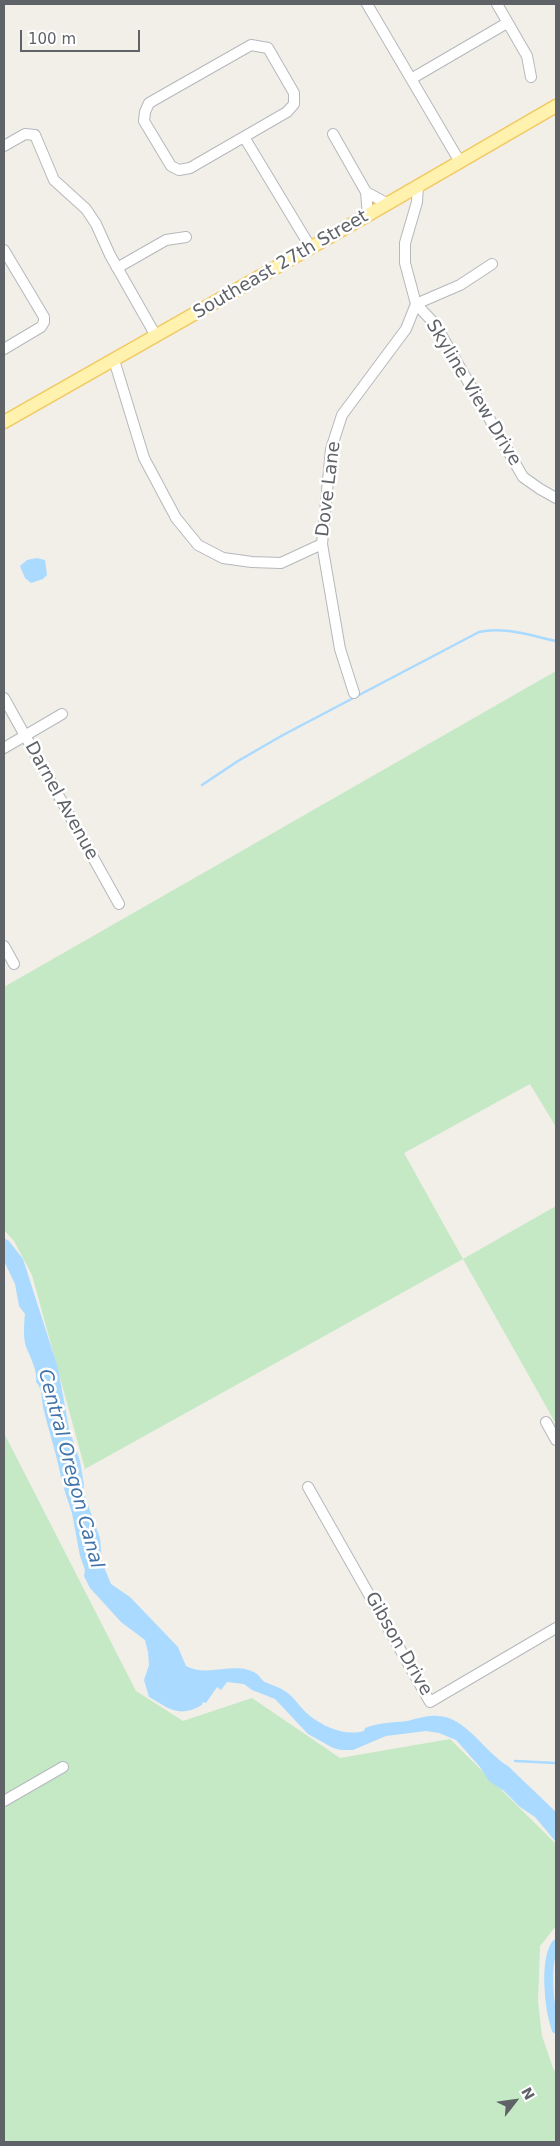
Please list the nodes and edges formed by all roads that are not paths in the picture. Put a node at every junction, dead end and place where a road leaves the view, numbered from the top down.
1 (367, 4) edge
2 (497, 4) edge
3 (507, 23) junction
4 (531, 77) dead end
5 (411, 79) junction
6 (556, 106) edge
7 (333, 134) dead end
8 (244, 137) junction
9 (4, 146) edge
10 (460, 162) junction
11 (418, 186) junction
12 (366, 192) junction
13 (388, 204) junction
14 (368, 215) junction
15 (186, 237) dead end
16 (311, 248) junction
17 (5, 253) edge
18 (492, 264) dead end
19 (117, 268) junction
20 (416, 304) junction
21 (156, 336) junction
22 (4, 349) edge
23 (114, 360) junction
24 (4, 422) edge
25 (556, 498) edge
26 (322, 544) junction
27 (354, 693) dead end
28 (4, 698) edge
29 (62, 714) dead end
30 (25, 736) junction
31 (4, 748) edge
32 (119, 904) dead end
33 (4, 946) edge
34 (14, 964) dead end
35 (546, 1422) dead end
36 (556, 1440) edge
37 (308, 1487) dead end
38 (556, 1628) edge
39 (63, 1767) dead end
40 (4, 1801) edge

1 - 5 street
2 - 3 street
3 - 4 street
3 - 5 street
5 - 10 street
6 - 10 main road, Southeast 27th Street
7 - 12 street
8 - 8 street
8 - 16 street
9 - 19 street
10 - 11 main road, Southeast 27th Street
11 - 13 main road, Southeast 27th Street
11 - 20 street, Skyline View Drive
12 - 13 street
12 - 14 street
13 - 14 main road, Southeast 27th Street
14 - 16 main road, Southeast 27th Street
15 - 19 street
16 - 21 main road, Southeast 27th Street
17 - 22 street
18 - 20 street
19 - 21 street
20 - 25 street, Skyline View Drive
20 - 26 street, Dove Lane
21 - 23 main road, Southeast 27th Street
23 - 24 main road, Southeast 27th Street
23 - 26 street
26 - 27 street, Dove Lane
28 - 30 street, Darnel Avenue
29 - 30 street
30 - 31 street
30 - 32 street, Darnel Avenue
33 - 34 street
35 - 36 street
37 - 38 street, Gibson Drive
39 - 40 street

